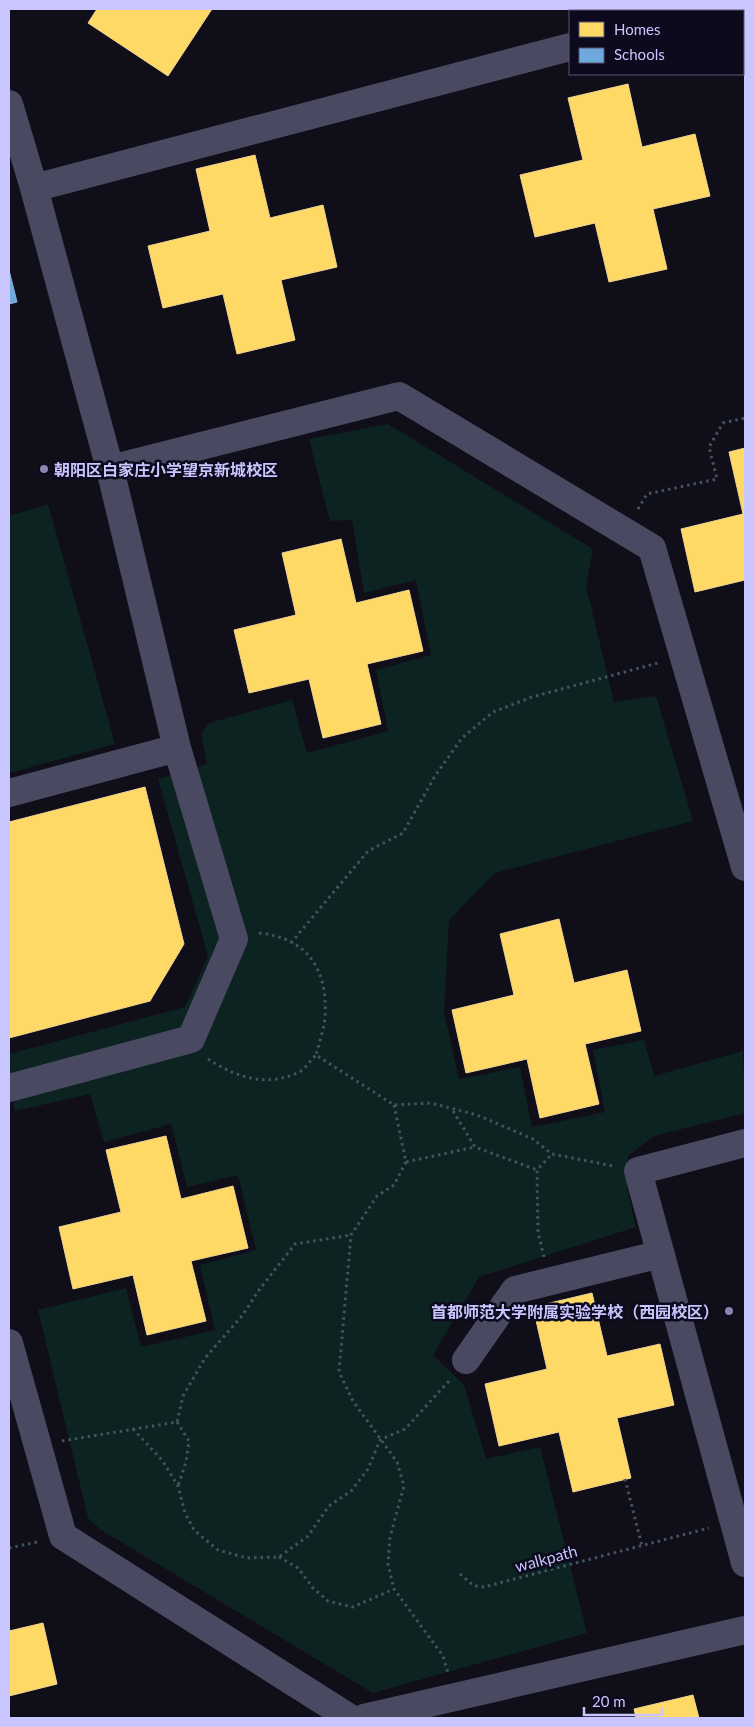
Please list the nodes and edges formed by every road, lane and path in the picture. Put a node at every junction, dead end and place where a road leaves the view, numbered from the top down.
1 (569, 47) edge
2 (9, 106) edge
3 (34, 188) junction
4 (745, 418) edge
5 (110, 469) junction
6 (624, 531) junction
7 (684, 657) junction
8 (177, 748) junction
9 (9, 793) edge
10 (745, 868) edge
11 (234, 939) junction
12 (291, 943) junction
13 (191, 1039) junction
14 (316, 1055) junction
15 (9, 1088) edge
16 (394, 1105) junction
17 (453, 1110) junction
18 (745, 1143) edge
19 (474, 1147) junction
20 (552, 1154) junction
21 (406, 1162) junction
22 (537, 1170) junction
23 (638, 1171) junction
24 (351, 1235) junction
25 (661, 1254) junction
26 (549, 1281) junction
27 (9, 1342) edge
28 (466, 1360) joint
29 (177, 1422) junction
30 (133, 1429) junction
31 (380, 1440) junction
32 (37, 1445) junction
33 (625, 1479) dead end
34 (178, 1486) junction
35 (734, 1522) junction
36 (642, 1546) junction
37 (279, 1557) junction
38 (745, 1563) edge
39 (460, 1574) dead end
40 (394, 1589) junction
41 (745, 1630) edge
42 (454, 1697) junction
43 (350, 1718) edge
44 (364, 1718) edge

1 - 3 street
2 - 3 street
3 - 5 street
4 - 6 path
5 - 6 street
5 - 8 street
6 - 7 street
7 - 10 street
7 - 12 path
8 - 9 street
8 - 11 street
11 - 12 path
11 - 13 street
12 - 14 path
13 - 14 path
13 - 15 street
14 - 16 path
16 - 17 path
16 - 21 path
17 - 19 path
17 - 20 path
18 - 23 street
19 - 21 path
19 - 22 path
20 - 22 path
20 - 23 path
21 - 24 path
22 - 26 path
23 - 25 street
24 - 29 path
24 - 31 path
25 - 26 street
25 - 35 street
26 - 28 street
27 - 32 street
28 - 31 path
29 - 30 path
29 - 34 path
30 - 32 path
30 - 34 path
31 - 37 path
31 - 40 path
32 - 43 street
33 - 36 path
34 - 37 path
35 - 36 path, walkpath
35 - 38 street
36 - 39 path, walkpath
37 - 40 path
40 - 42 path
41 - 42 street
42 - 44 street

